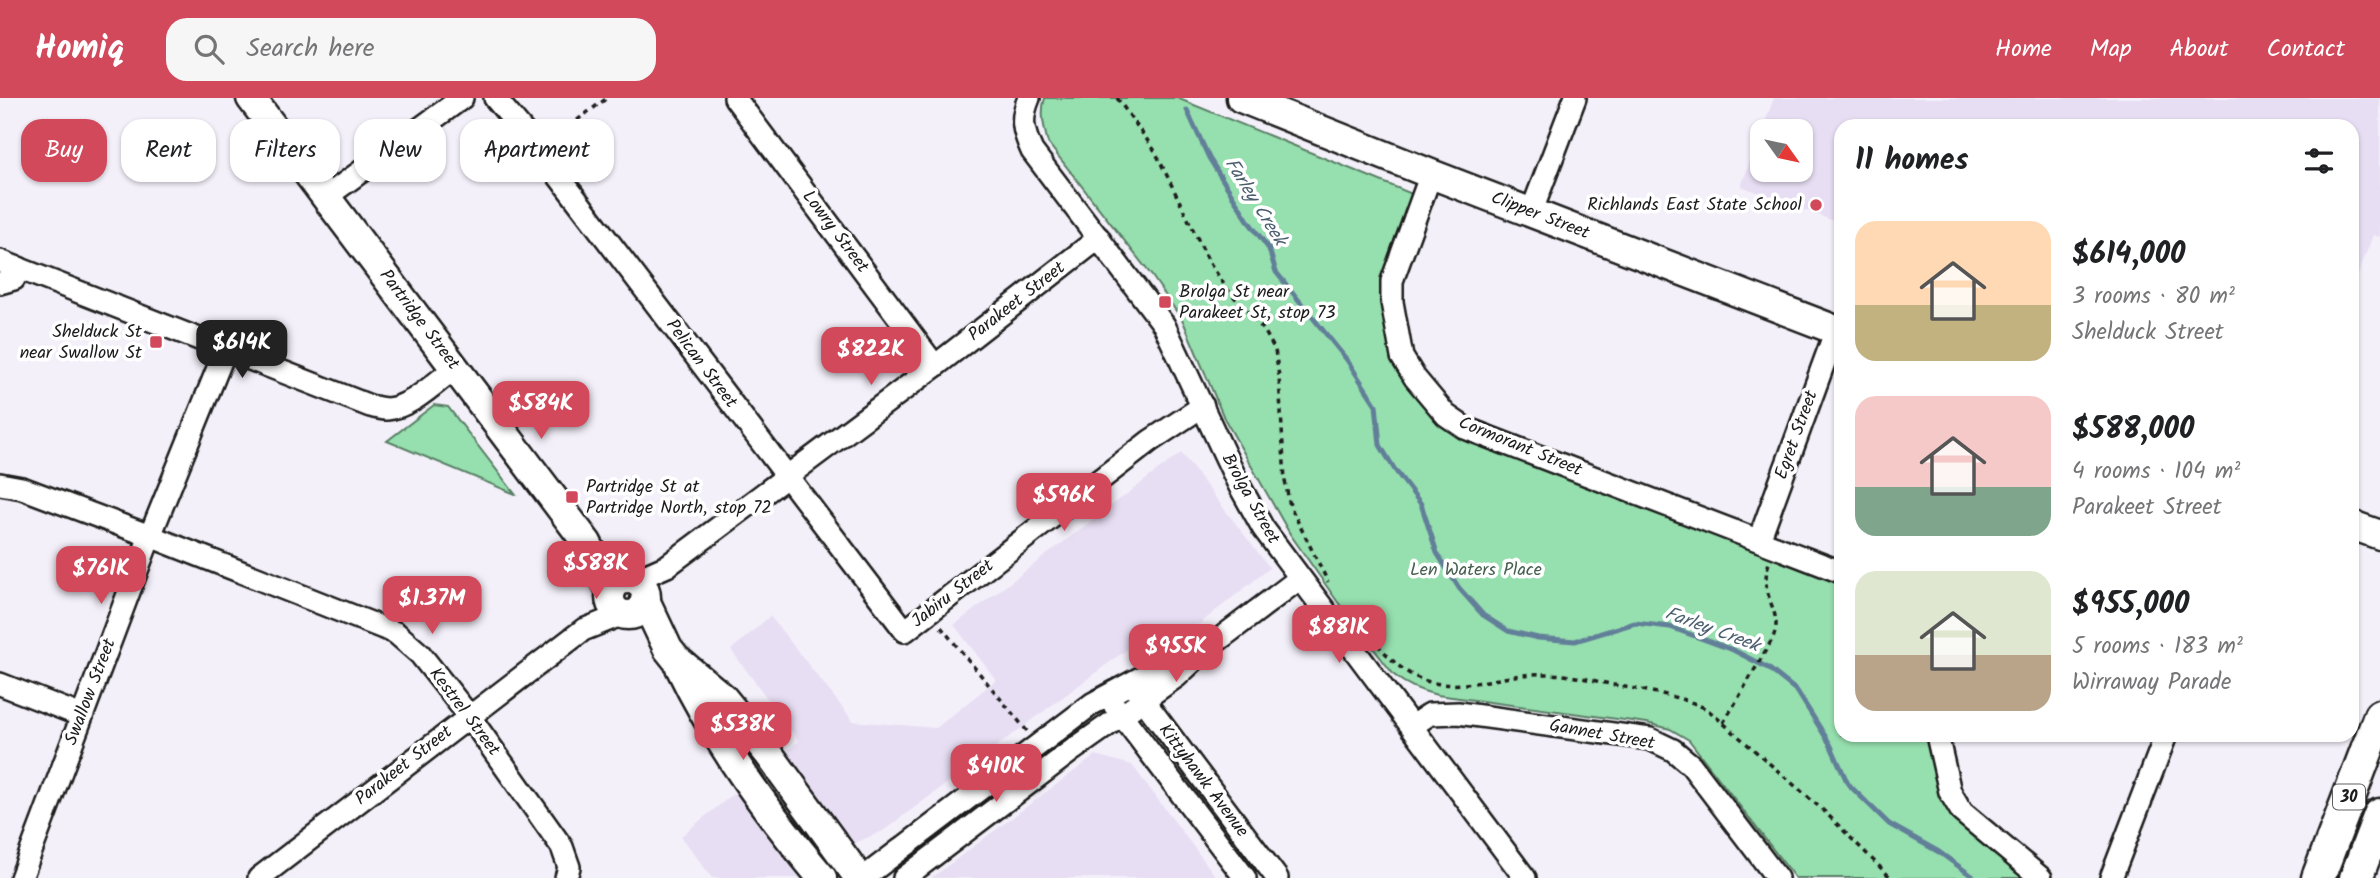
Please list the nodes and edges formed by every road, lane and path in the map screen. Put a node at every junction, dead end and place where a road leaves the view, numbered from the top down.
1 (251, 98) edge
2 (462, 98) edge
3 (495, 98) edge
4 (607, 98) edge
5 (736, 98) edge
6 (1028, 98) edge
7 (1117, 98) edge
8 (1241, 98) edge
9 (1575, 98) edge
10 (513, 119) edge
11 (579, 119) edge
12 (1431, 174) junction
13 (563, 182) edge
14 (326, 197) junction
15 (1531, 213) junction
16 (1099, 238) junction
17 (10, 265) edge
18 (0, 283) edge
19 (1834, 329) edge
20 (1834, 343) edge
21 (225, 351) junction
22 (935, 366) junction
23 (455, 368) junction
24 (1203, 406) junction
25 (786, 475) junction
26 (0, 484) edge
27 (2359, 528) edge
28 (2380, 535) edge
29 (150, 536) junction
30 (1767, 544) junction
31 (1834, 569) edge
32 (1299, 579) junction
33 (1331, 587) dead end
34 (628, 596) junction
35 (929, 612) junction
36 (1362, 626) dead end
37 (905, 631) joint
38 (1205, 650) junction
39 (669, 651) junction
40 (1131, 683) junction
41 (0, 684) edge
42 (1107, 695) junction
43 (1144, 701) junction
44 (1121, 715) junction
45 (82, 716) junction
46 (469, 716) junction
47 (2380, 716) edge
48 (1723, 723) junction
49 (1412, 726) junction
50 (1027, 731) dead end
51 (1939, 742) edge
52 (2163, 742) edge
53 (2380, 815) edge
54 (21, 878) edge
55 (259, 878) edge
56 (566, 878) edge
57 (822, 878) edge
58 (861, 878) edge
59 (904, 878) edge
60 (1245, 878) edge
61 (1277, 878) edge
62 (1525, 878) edge
63 (1777, 878) edge
64 (1891, 878) edge
65 (2041, 878) edge
66 (2111, 878) edge
67 (2318, 878) edge
68 (2356, 878) edge

1 - 14 street, Partridge Street
2 - 14 street
3 - 10 street, Pelican Street
4 - 11 path
5 - 22 street, Lowry Street
6 - 16 street, Brolga Street
7 - 33 path
8 - 12 street, Clipper Street
9 - 15 street
12 - 15 street, Clipper Street
12 - 30 street, Cormorant Street
13 - 25 street, Pelican Street
14 - 23 street, Partridge Street
15 - 19 street, Clipper Street
16 - 22 street, Parakeet Street
16 - 24 street, Brolga Street
17 - 18 street
17 - 21 street
20 - 30 street, Egret Street
21 - 23 street
21 - 29 street, Swallow Street
22 - 25 street, Parakeet Street
23 - 34 street, Partridge Street
24 - 32 street, Brolga Street
24 - 35 street, Jabiru Street
25 - 34 street, Parakeet Street
25 - 37 street, Pelican Street
26 - 29 street, Kestrel Street
27 - 28 street
29 - 45 street, Swallow Street
29 - 46 street, Kestrel Street
30 - 31 street, Cormorant Street
30 - 48 path
32 - 38 street
32 - 49 street, Brolga Street
34 - 39 street, Partridge Street
34 - 46 street, Parakeet Street
35 - 37 street, Jabiru Street
35 - 50 path
36 - 48 path
38 - 40 street
38 - 43 street
39 - 57 street, Partridge Street
39 - 58 street, Partridge Street
40 - 42 street
40 - 43 street, Kittyhawk Avenue
41 - 45 street
42 - 44 street, Kittyhawk Avenue
42 - 58 street
43 - 44 street
43 - 61 street, Kittyhawk Avenue
44 - 59 street
44 - 60 street, Kittyhawk Avenue
45 - 54 street, Swallow Street
46 - 55 street, Parakeet Street
46 - 56 street, Kestrel Street
47 - 67 main road, 30
48 - 64 path
49 - 62 street, Brolga Street
49 - 63 street, Gannet Street
51 - 65 street
52 - 66 street
53 - 68 main road, 30

